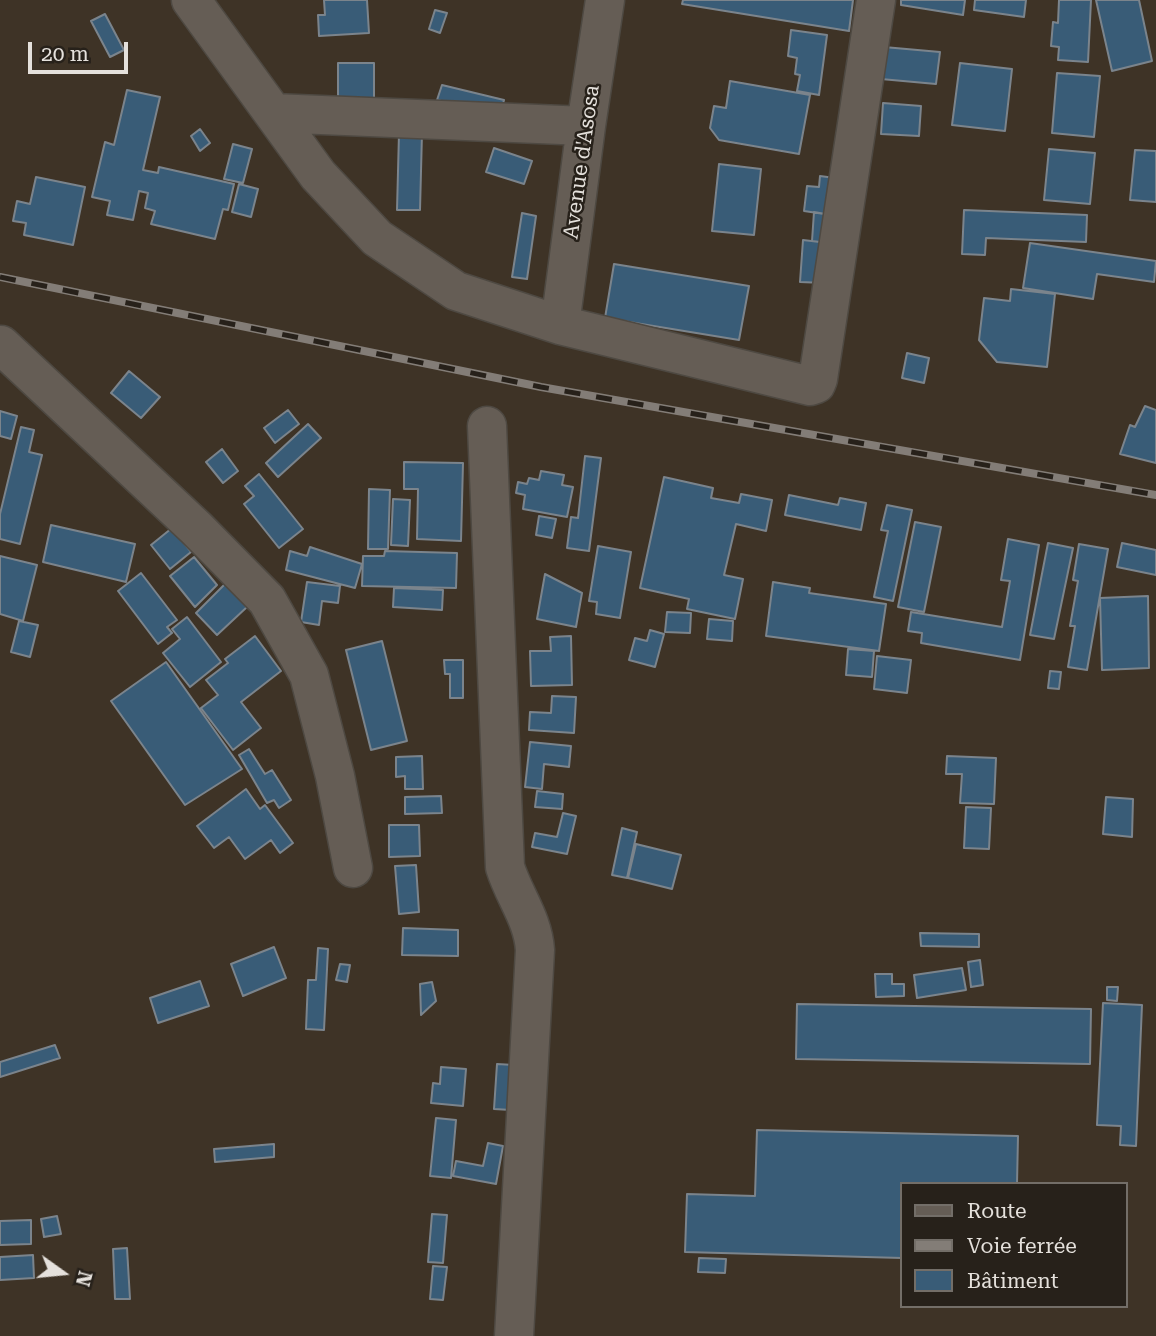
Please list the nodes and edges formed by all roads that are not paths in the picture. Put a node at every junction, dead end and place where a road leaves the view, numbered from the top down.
1 (191, 0) edge
2 (605, 0) edge
3 (876, 0) edge
4 (273, 113) junction
5 (586, 127) junction
6 (560, 325) junction
7 (1, 345) edge
8 (486, 426) dead end
9 (353, 868) dead end
10 (513, 1336) edge

1 - 4 street
2 - 5 street, Avenue d'Asosa
3 - 6 street
4 - 5 street
4 - 6 street
5 - 6 street, Avenue d'Asosa
7 - 9 street
8 - 10 street

